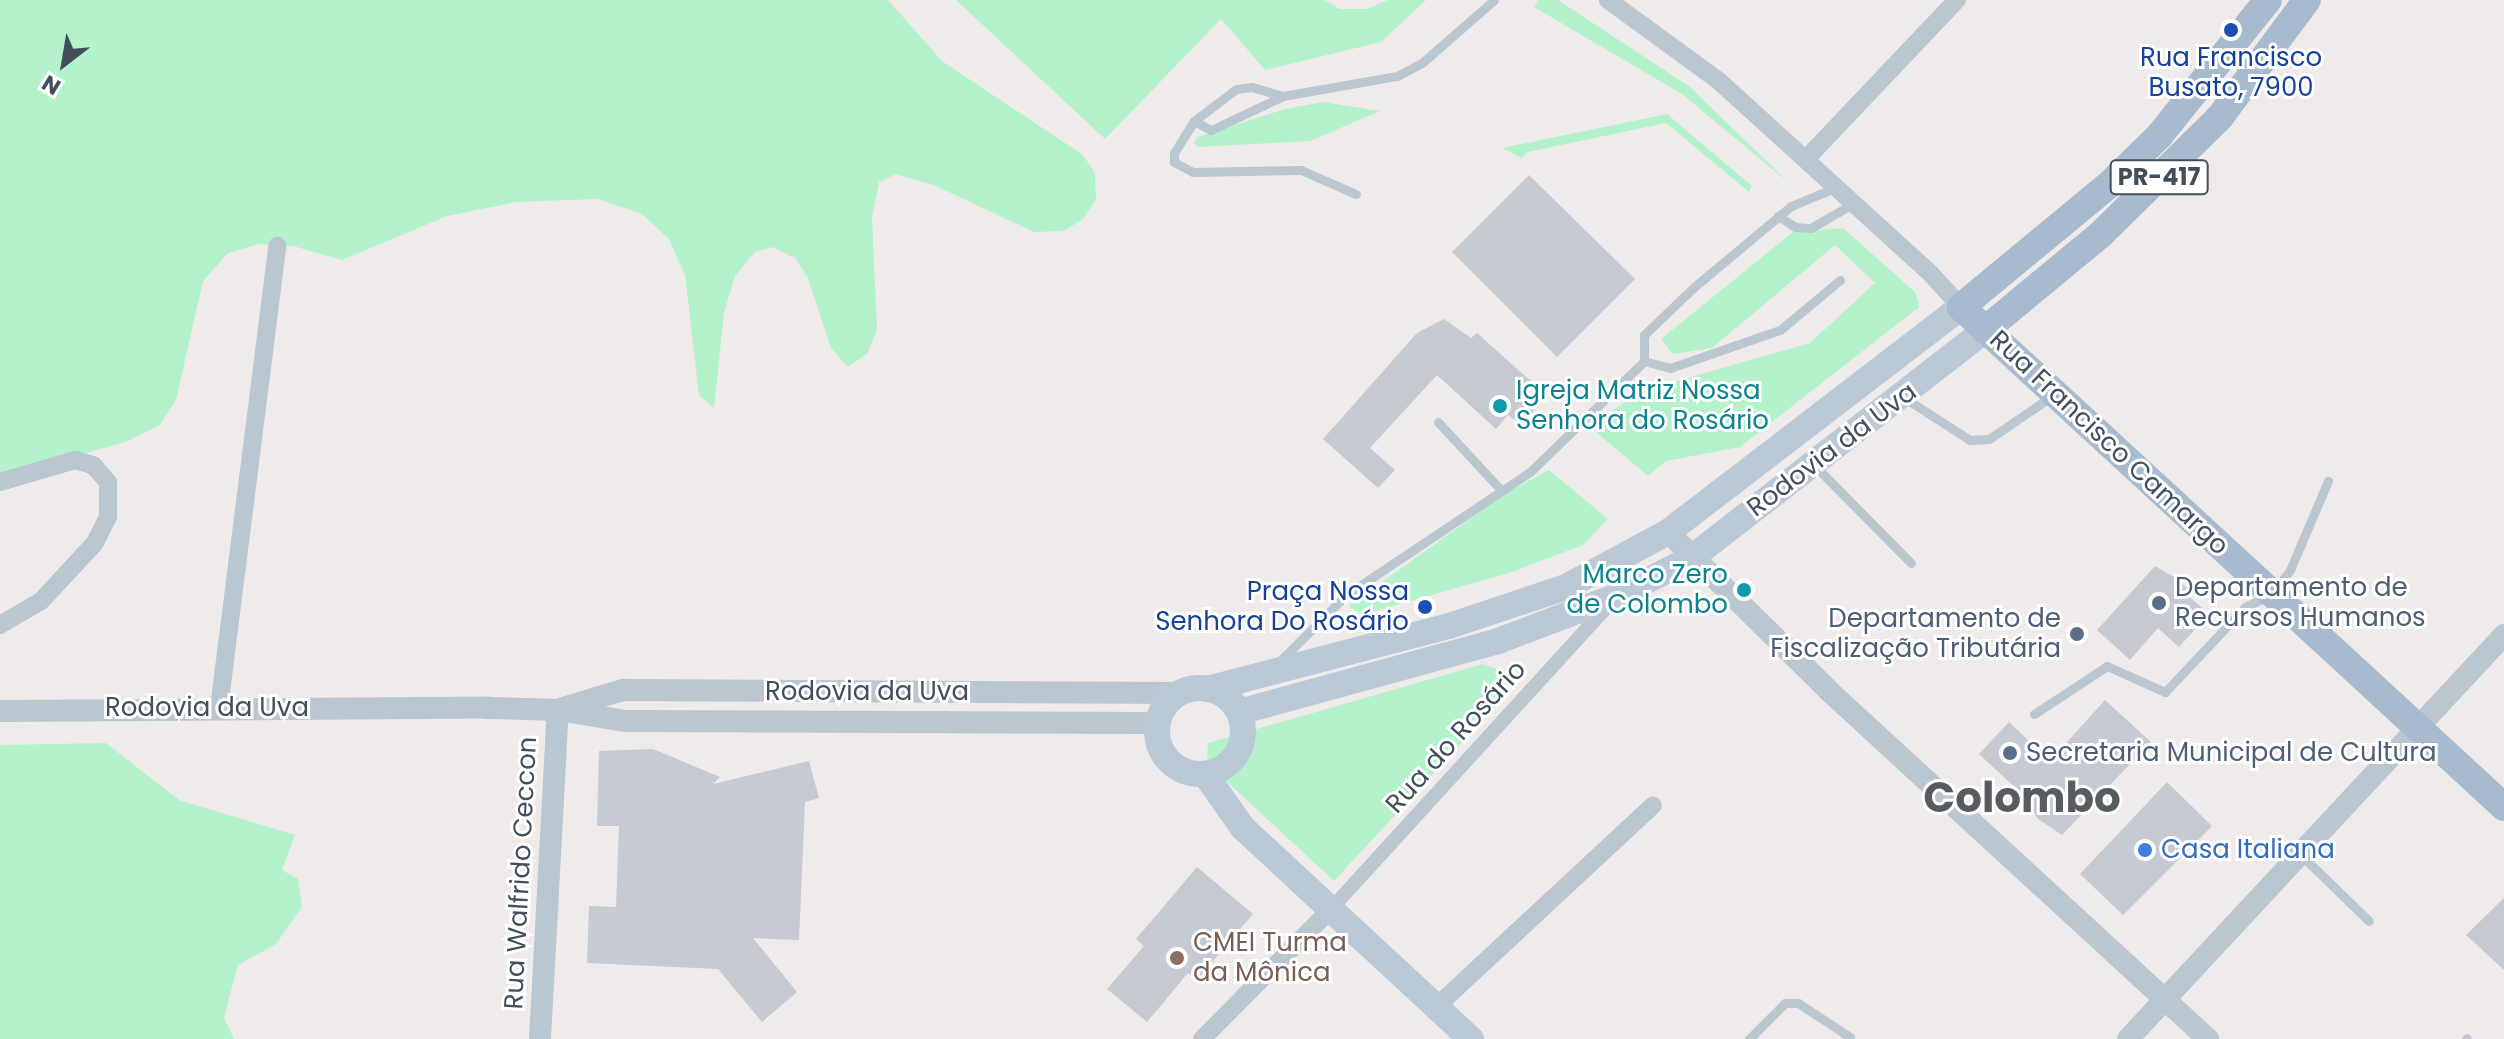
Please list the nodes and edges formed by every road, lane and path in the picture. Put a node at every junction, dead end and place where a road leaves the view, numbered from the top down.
1 (1494, 0) edge
2 (1608, 0) edge
3 (1957, 0) edge
4 (2268, 0) edge
5 (2307, 0) edge
6 (1283, 96) junction
7 (1194, 121) junction
8 (1806, 159) junction
9 (1837, 187) junction
10 (1356, 194) dead end
11 (1854, 203) junction
12 (1778, 216) junction
13 (277, 246) dead end
14 (1840, 280) dead end
15 (1961, 307) junction
16 (1985, 330) junction
17 (1644, 361) junction
18 (2055, 394) junction
19 (1903, 397) junction
20 (1438, 422) dead end
21 (1814, 465) junction
22 (2328, 481) dead end
23 (0, 482) edge
24 (1501, 490) junction
25 (1668, 532) junction
26 (1690, 559) junction
27 (1911, 563) dead end
28 (2272, 594) junction
29 (1617, 596) junction
30 (0, 625) edge
31 (2504, 635) edge
32 (1267, 674) junction
33 (1207, 689) junction
34 (1180, 693) junction
35 (219, 708) junction
36 (558, 710) junction
37 (0, 711) edge
38 (1239, 712) junction
39 (2034, 714) dead end
40 (1158, 723) junction
41 (2418, 728) junction
42 (1205, 774) junction
43 (1653, 805) dead end
44 (2504, 807) edge
45 (2300, 854) junction
46 (1331, 909) junction
47 (2369, 921) dead end
48 (2165, 999) junction
49 (1436, 1007) junction
50 (1460, 1036) edge
51 (1850, 1037) dead end
52 (540, 1039) edge
53 (1202, 1039) edge
54 (1749, 1039) edge
55 (2128, 1039) edge
56 (2208, 1039) edge

1 - 6 lane
2 - 8 street
3 - 8 street
4 - 15 main road, Rodovia da Uva / PR-417
5 - 16 main road, Rodovia da Uva / PR-417
6 - 7 lane
6 - 7 lane
7 - 10 lane
8 - 9 street
9 - 11 street
9 - 12 lane
11 - 12 lane
11 - 15 street
12 - 17 lane
13 - 35 street
14 - 17 lane
15 - 16 main road, Rua Francisco Camargo
15 - 25 main road, Rodovia da Uva / PR-417
16 - 18 main road, Rua Francisco Camargo
16 - 19 main road, Rodovia da Uva / PR-417
17 - 24 lane
18 - 19 lane
18 - 28 main road, Rua Francisco Camargo
19 - 21 main road, Rodovia da Uva / PR-417
20 - 24 lane
21 - 26 main road, Rodovia da Uva / PR-417
21 - 27 lane
22 - 28 lane
23 - 30 street
24 - 32 lane
25 - 26 street
25 - 32 main road, Rodovia da Uva / PR-417
26 - 29 main road, Rodovia da Uva / PR-417
26 - 48 street
28 - 39 lane
28 - 41 main road, Rua Francisco Camargo
29 - 38 main road, Rodovia da Uva / PR-417
29 - 46 street, Rua do Rosário
31 - 41 street
32 - 33 main road, Rodovia da Uva / PR-417
33 - 34 main road
33 - 38 main road
34 - 36 street, Rodovia da Uva
34 - 40 main road
35 - 36 street, Rodovia da Uva
35 - 37 street, Rodovia da Uva
36 - 40 street, Rodovia da Uva
36 - 52 street, Rua Walfrido Ceccon
38 - 42 main road
40 - 42 main road
41 - 44 main road, Rua Francisco Camargo
41 - 45 street
42 - 46 main road
43 - 49 street
45 - 47 lane
45 - 48 street
46 - 49 main road
46 - 53 street
48 - 55 street
48 - 56 street
49 - 50 main road
51 - 54 lane

